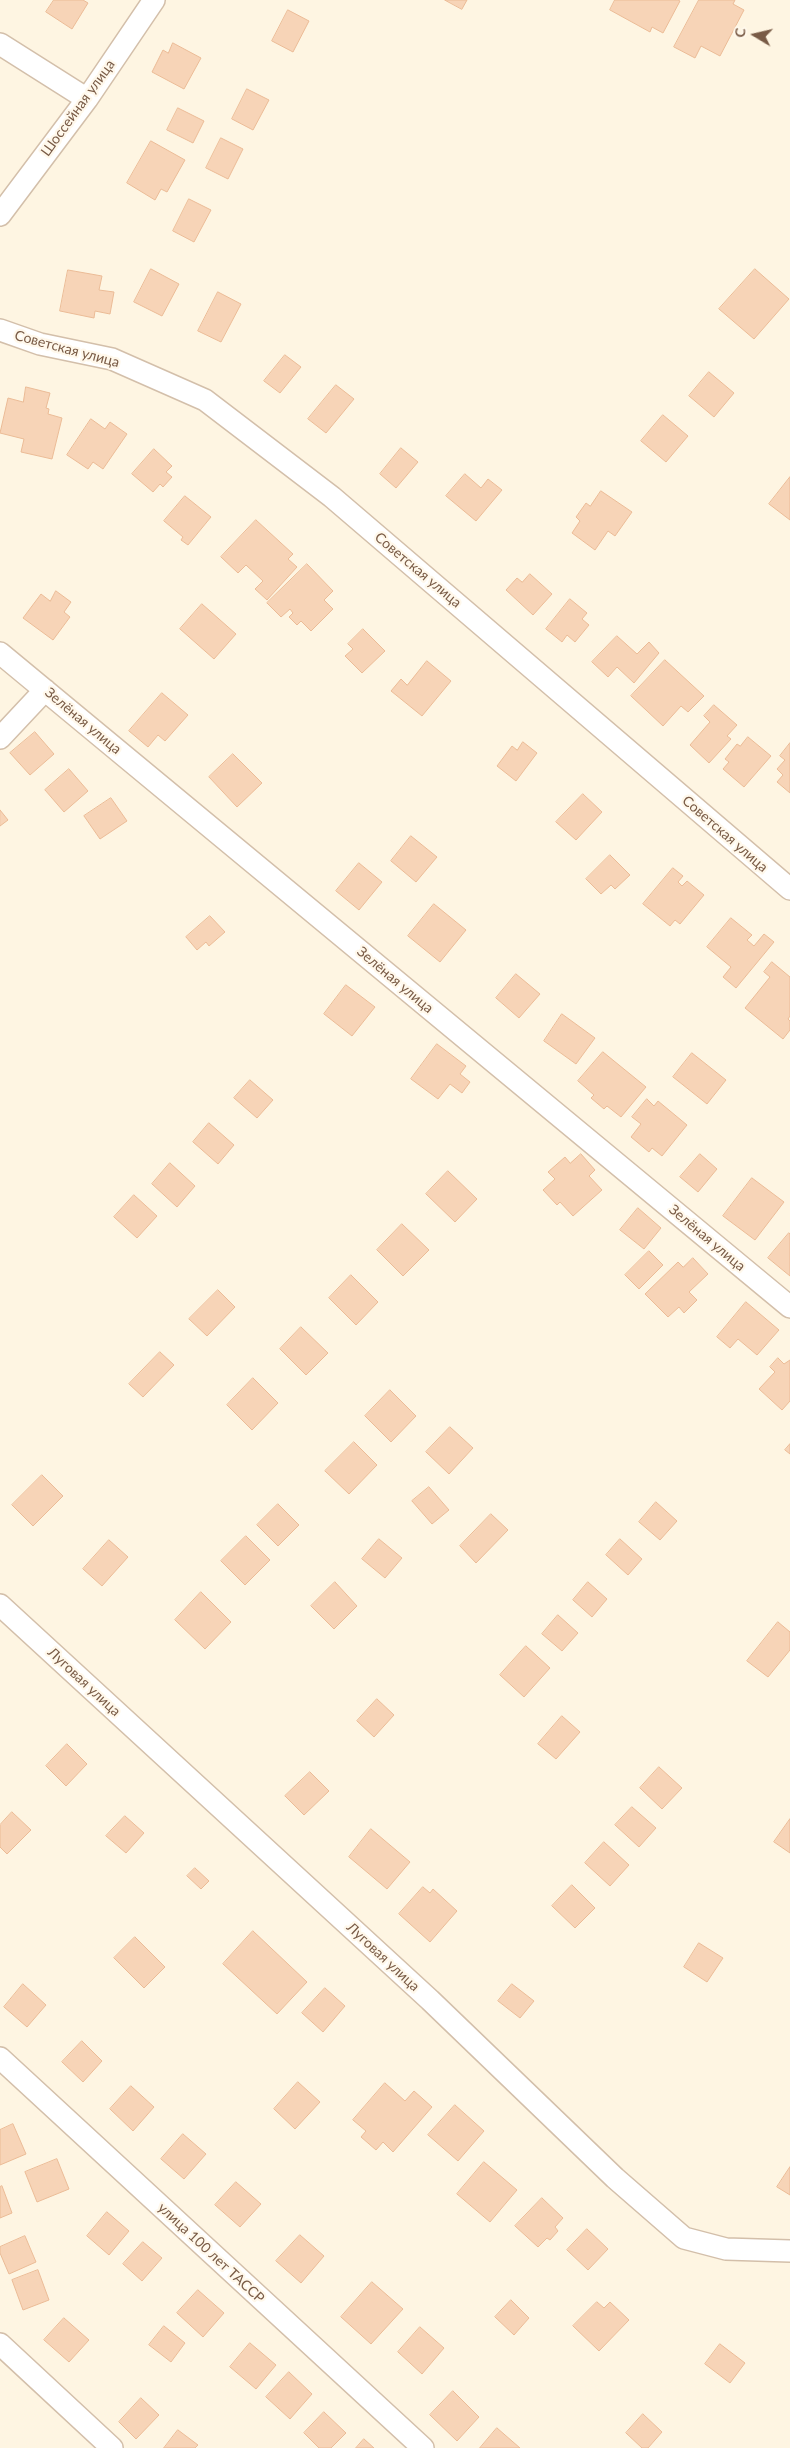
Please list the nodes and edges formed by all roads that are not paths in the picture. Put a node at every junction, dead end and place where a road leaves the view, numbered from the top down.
1 (154, 0) edge
2 (0, 44) edge
3 (87, 99) junction
4 (0, 215) edge
5 (0, 330) edge
6 (0, 653) edge
7 (46, 690) junction
8 (0, 738) edge
9 (790, 890) edge
10 (790, 1307) edge
11 (0, 1605) edge
12 (0, 2058) edge
13 (790, 2251) edge
14 (0, 2344) edge
15 (112, 2448) edge
16 (423, 2448) edge

1 - 3 street, Шоссейная улица
2 - 3 street
3 - 4 street, Шоссейная улица
5 - 9 street, Советская улица
6 - 7 street, Зелёная улица
7 - 8 street
7 - 10 street, Зелёная улица
11 - 13 street, Луговая улица
12 - 16 street, улица 100 лет ТАССР
14 - 15 street

